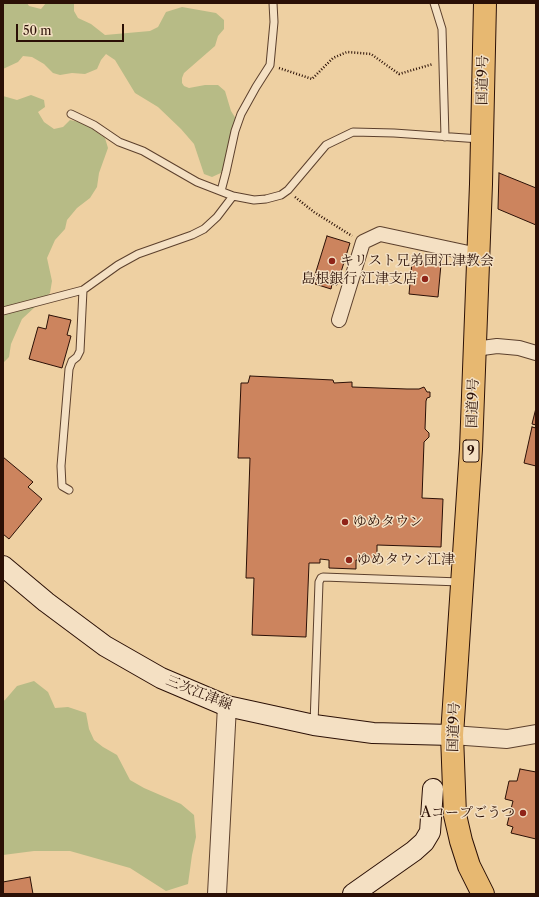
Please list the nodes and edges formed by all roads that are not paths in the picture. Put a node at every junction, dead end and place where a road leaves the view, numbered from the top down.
1 (273, 3) edge
2 (434, 3) edge
3 (485, 3) edge
4 (71, 114) dead end
5 (445, 137) junction
6 (482, 140) junction
7 (221, 191) junction
8 (233, 196) junction
9 (478, 255) junction
10 (83, 290) junction
11 (3, 311) edge
12 (339, 320) dead end
13 (475, 349) junction
14 (536, 353) edge
15 (69, 490) dead end
16 (3, 566) edge
17 (462, 582) junction
18 (227, 706) junction
19 (314, 725) junction
20 (536, 734) edge
21 (452, 735) junction
22 (433, 789) dead end
23 (218, 894) edge
24 (353, 894) edge
25 (483, 894) edge

1 - 7 lane
2 - 5 lane
3 - 6 highway, 国道9号 / 9
4 - 7 lane
5 - 6 lane
5 - 8 lane
6 - 9 highway, 国道9号 / 9
7 - 8 lane
8 - 10 lane
9 - 12 street
9 - 13 highway, 国道9号 / 9
10 - 11 lane
10 - 15 lane
13 - 14 street
13 - 17 highway, 国道9号 / 9
16 - 18 main road, 三次江津線
17 - 19 lane
17 - 21 highway, 国道9号 / 9
18 - 19 main road, 三次江津線
18 - 23 street
19 - 21 main road, 三次江津線
20 - 21 street
21 - 25 highway, 国道9号 / 9
22 - 24 main road

